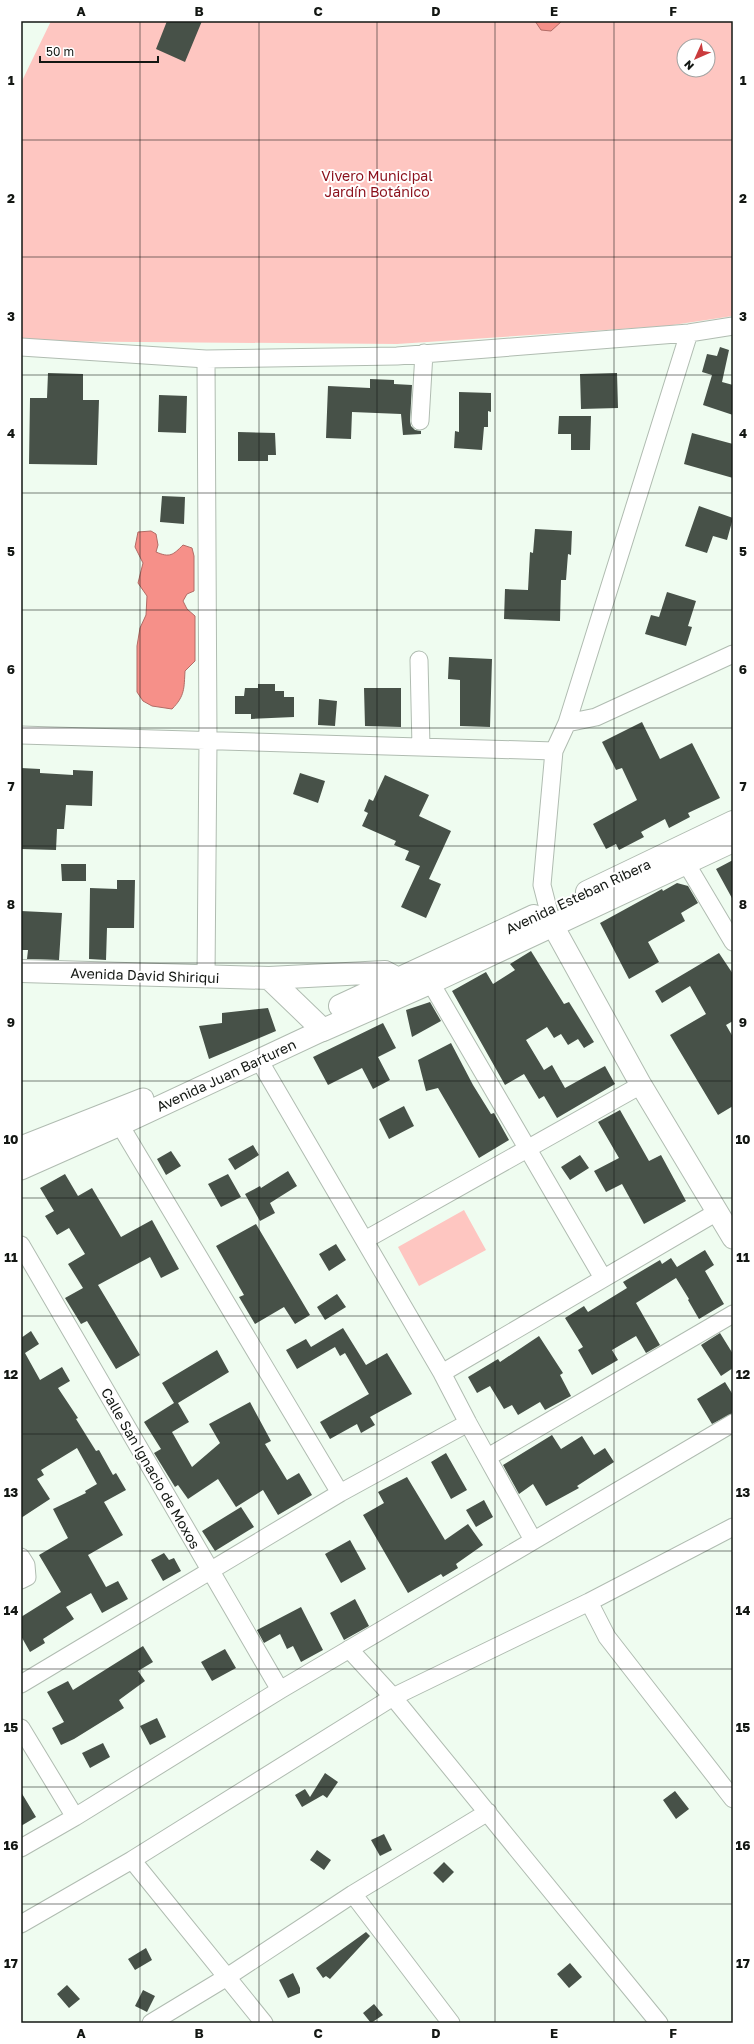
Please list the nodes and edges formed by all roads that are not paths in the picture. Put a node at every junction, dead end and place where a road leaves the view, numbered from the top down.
1 (733, 326) edge
2 (689, 333) junction
3 (21, 346) edge
4 (424, 353) junction
5 (206, 359) junction
6 (420, 421) dead end
7 (733, 654) edge
8 (419, 660) dead end
9 (566, 723) junction
10 (21, 735) edge
11 (208, 741) junction
12 (421, 747) junction
13 (554, 751) junction
14 (733, 822) edge
15 (733, 841) edge
16 (686, 863) junction
17 (550, 917) junction
18 (733, 942) edge
19 (21, 971) edge
20 (427, 975) junction
21 (206, 977) junction
22 (269, 978) junction
23 (401, 987) junction
24 (318, 1025) junction
25 (259, 1060) junction
26 (642, 1085) junction
27 (120, 1125) junction
28 (21, 1147) edge
29 (527, 1148) junction
30 (21, 1169) edge
31 (717, 1212) junction
32 (733, 1238) edge
33 (365, 1240) junction
34 (21, 1245) edge
35 (603, 1278) junction
36 (733, 1314) edge
37 (442, 1372) junction
38 (468, 1423) junction
39 (733, 1423) edge
40 (488, 1457) junction
41 (340, 1493) junction
42 (733, 1528) edge
43 (532, 1540) junction
44 (21, 1557) edge
45 (211, 1569) junction
46 (21, 1580) edge
47 (589, 1602) junction
48 (349, 1649) junction
49 (21, 1684) edge
50 (280, 1690) junction
51 (393, 1697) junction
52 (21, 1728) edge
53 (733, 1798) edge
54 (488, 1812) junction
55 (75, 1817) junction
56 (21, 1848) edge
57 (132, 1860) junction
58 (353, 1894) junction
59 (21, 1924) edge
60 (227, 1977) junction
61 (151, 2023) edge
62 (264, 2023) edge
63 (451, 2023) edge
64 (659, 2023) edge

1 - 2 street
2 - 4 street
2 - 9 street
3 - 5 street
4 - 5 street
4 - 6 street
5 - 11 street
7 - 9 street
8 - 12 street
9 - 13 street
10 - 11 street
11 - 12 street
11 - 21 street
12 - 13 street
13 - 17 street
14 - 17 main road, Avenida Esteban Ribera
15 - 16 main road, Avenida Esteban Ribera
16 - 17 main road, Avenida Esteban Ribera
16 - 18 street
17 - 20 main road, Avenida Esteban Ribera
17 - 26 street
19 - 21 main road, Avenida David Shiriqui
20 - 23 main road, Avenida Juan Barturen
20 - 29 street
21 - 22 main road, Avenida David Shiriqui
22 - 23 main road, Avenida David Shiriqui
22 - 24 main road
23 - 24 main road, Avenida Juan Barturen
24 - 25 street, Avenida Juan Barturen
24 - 28 street, Avenida Juan Barturen
25 - 27 street, Avenida Juan Barturen
25 - 33 street
26 - 29 street
26 - 31 street
27 - 30 street, Avenida Juan Barturen
27 - 41 street
29 - 33 street
29 - 35 street
31 - 32 street
31 - 35 street
33 - 37 street
34 - 45 street, Calle San Ignacio de Moxos
35 - 37 street
36 - 40 street
37 - 38 street
38 - 40 street
38 - 41 street
39 - 43 street
40 - 43 street
41 - 45 street
42 - 47 street
43 - 48 street
44 - 46 street
45 - 49 street
45 - 50 street, Calle San Ignacio de Moxos
47 - 51 street
47 - 53 street
48 - 50 street
48 - 51 street
50 - 55 street
51 - 54 street
51 - 57 street
52 - 55 street
54 - 58 street
54 - 64 street
55 - 56 street
57 - 59 street
57 - 60 street
58 - 60 street
58 - 63 street
60 - 61 street
60 - 62 street

